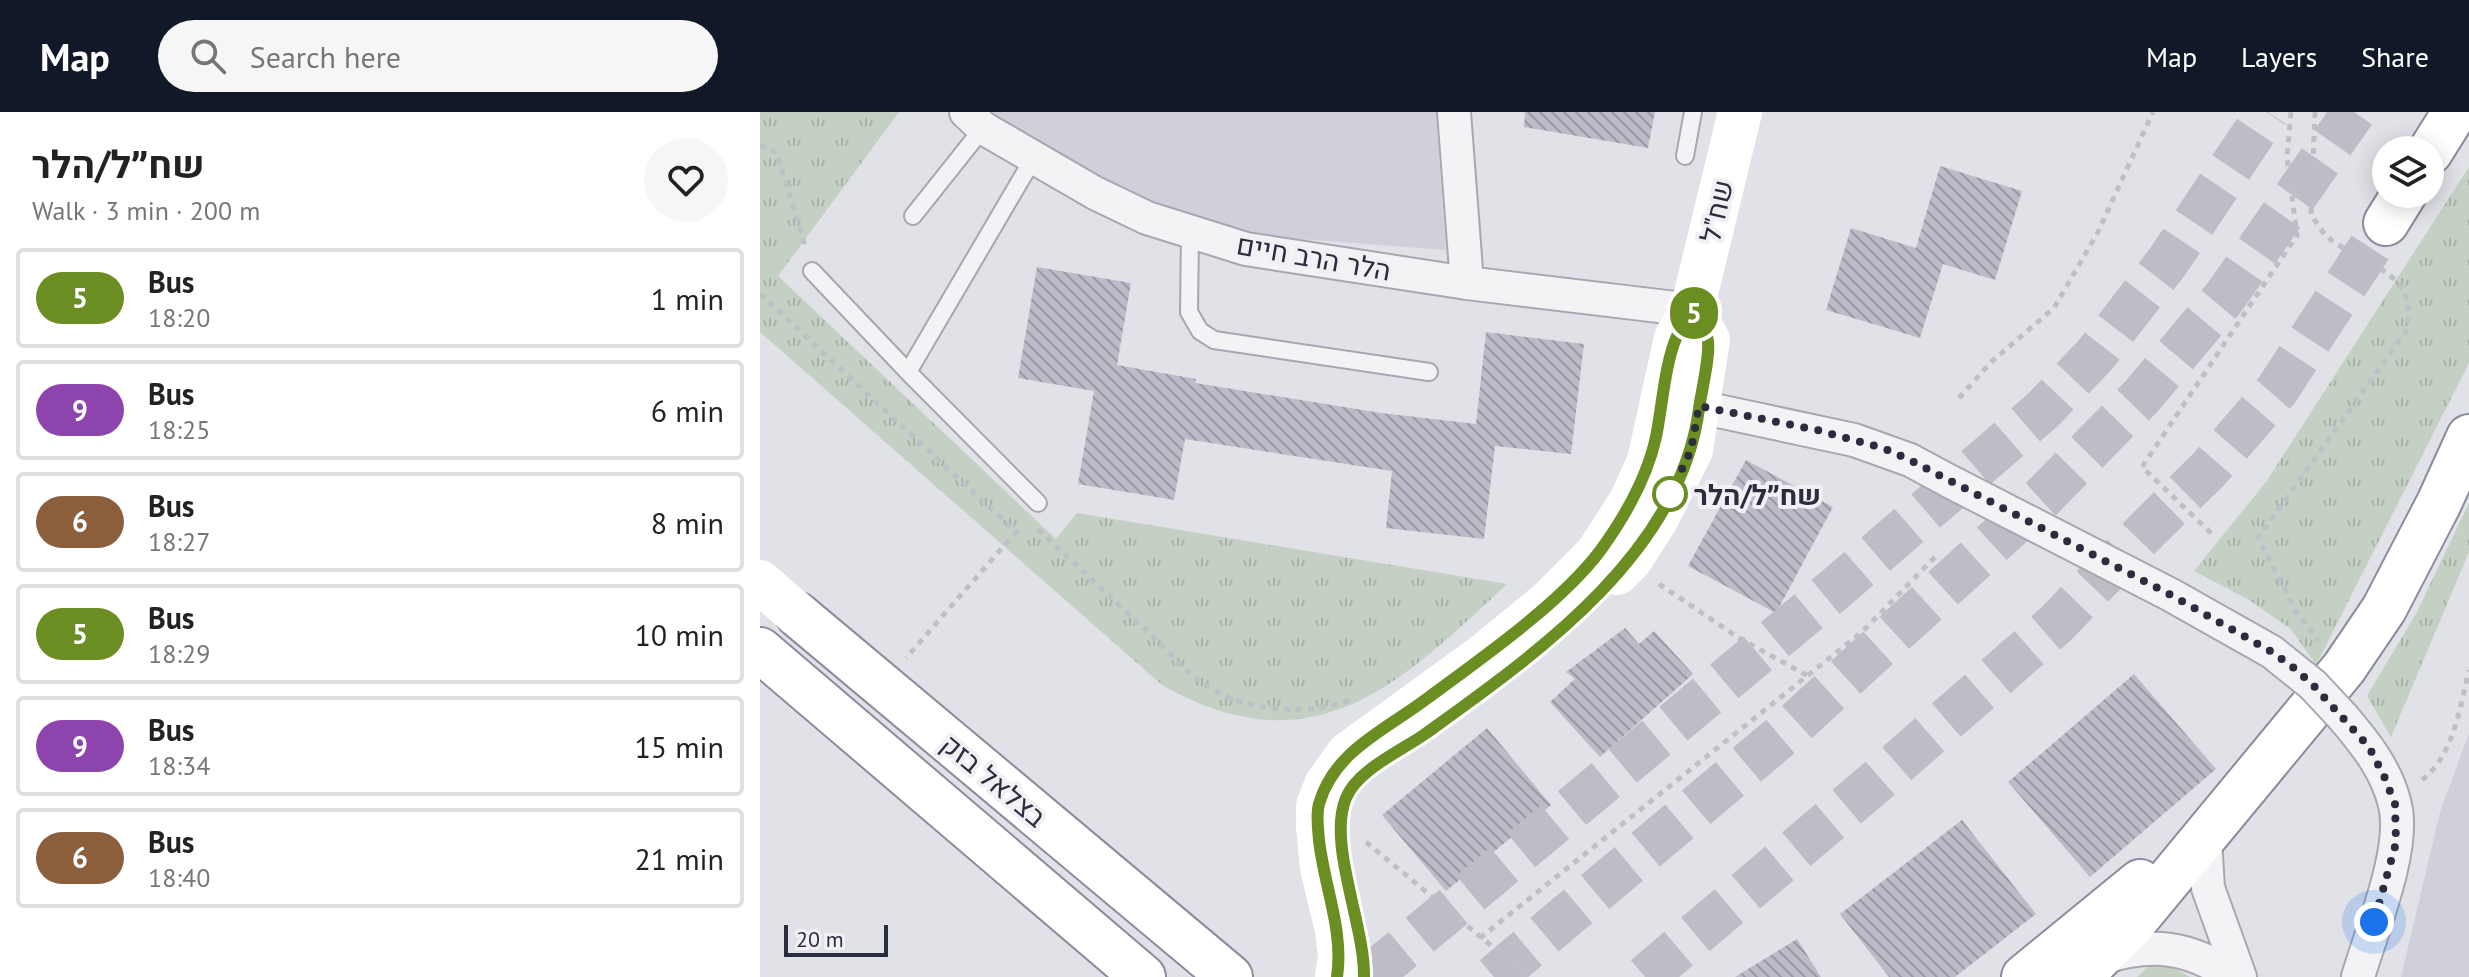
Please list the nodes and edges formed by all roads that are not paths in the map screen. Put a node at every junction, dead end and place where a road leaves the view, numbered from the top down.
1 (1454, 112) edge
2 (1693, 112) edge
3 (1740, 112) edge
4 (2455, 112) edge
5 (974, 120) edge
6 (2440, 136) edge
7 (1685, 156) dead end
8 (1033, 159) junction
9 (913, 216) dead end
10 (1190, 233) junction
11 (812, 271) road end
12 (1467, 283) junction
13 (1692, 310) junction
14 (908, 372) junction
15 (1429, 372) dead end
16 (1681, 403) junction
17 (2469, 437) edge
18 (1038, 503) road end
19 (760, 582) edge
20 (779, 619) edge
21 (766, 666) edge
22 (2274, 755) junction
23 (2205, 839) junction
24 (2090, 967) edge
25 (1143, 977) edge
26 (1230, 977) edge
27 (1337, 977) edge
28 (1364, 977) edge
29 (2024, 977) edge
30 (2233, 977) edge
31 (2240, 977) edge
32 (2358, 977) edge

1 - 12 street
2 - 7 lane
3 - 13 main road, שח"ל
4 - 6 main road
5 - 8 street, הלר הרב חיים
5 - 9 lane
8 - 10 street, הלר הרב חיים
8 - 14 lane
10 - 12 street, הלר הרב חיים
10 - 15 lane
11 - 14 lane
12 - 13 street, הלר הרב חיים
13 - 16 main road
14 - 18 lane
16 - 27 main road
16 - 28 main road
16 - 32 street, bridge
17 - 22 main road
19 - 20 main road, בצלאל בזק
20 - 21 main road
20 - 26 main road, בצלאל בזק
21 - 25 main road, בצלאל בזק
22 - 23 main road
22 - 29 main road
23 - 24 main road
23 - 31 street
24 - 30 street

